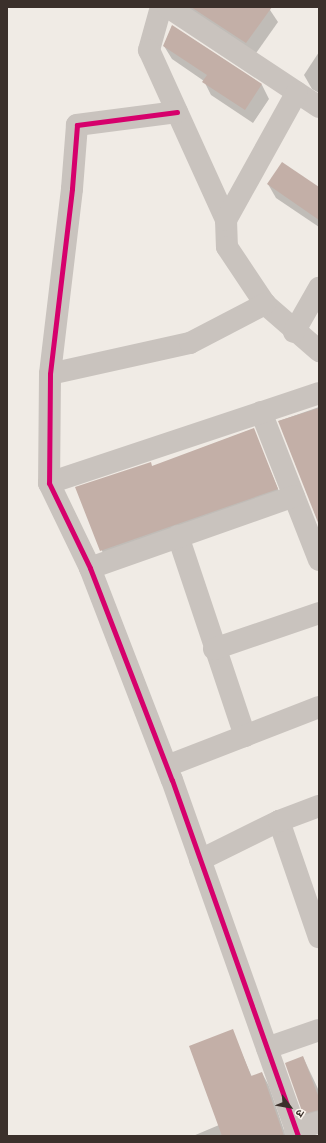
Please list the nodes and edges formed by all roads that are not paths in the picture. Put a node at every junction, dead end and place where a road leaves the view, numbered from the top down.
1 (161, 7) edge
2 (168, 7) edge
3 (297, 92) junction
4 (319, 107) edge
5 (177, 112) junction
6 (226, 220) junction
7 (319, 288) edge
8 (265, 304) junction
9 (294, 332) junction
10 (319, 351) edge
11 (50, 374) junction
12 (319, 393) edge
13 (261, 412) junction
14 (49, 483) junction
15 (294, 496) junction
16 (178, 536) junction
17 (319, 560) edge
18 (90, 568) junction
19 (319, 613) edge
20 (214, 649) junction
21 (319, 707) edge
22 (245, 736) junction
23 (167, 766) junction
24 (319, 806) edge
25 (280, 821) junction
26 (200, 860) junction
27 (319, 937) edge
28 (319, 1030) edge
29 (267, 1048) junction
30 (319, 1122) edge
31 (297, 1133) edge

1 - 5 street
2 - 3 street
3 - 4 street
3 - 6 street
5 - 6 street
5 - 11 street
6 - 8 street
7 - 9 street
8 - 9 street
8 - 11 street
9 - 10 street
11 - 14 street
12 - 13 street
13 - 14 street
13 - 15 street
14 - 18 street
15 - 16 street
15 - 17 street
16 - 18 street
16 - 20 street
18 - 23 street
19 - 20 street
20 - 22 street
21 - 22 street
22 - 23 street
23 - 26 street
24 - 25 street
25 - 26 street
25 - 27 street
26 - 29 street
28 - 29 street
29 - 31 street
30 - 31 street

